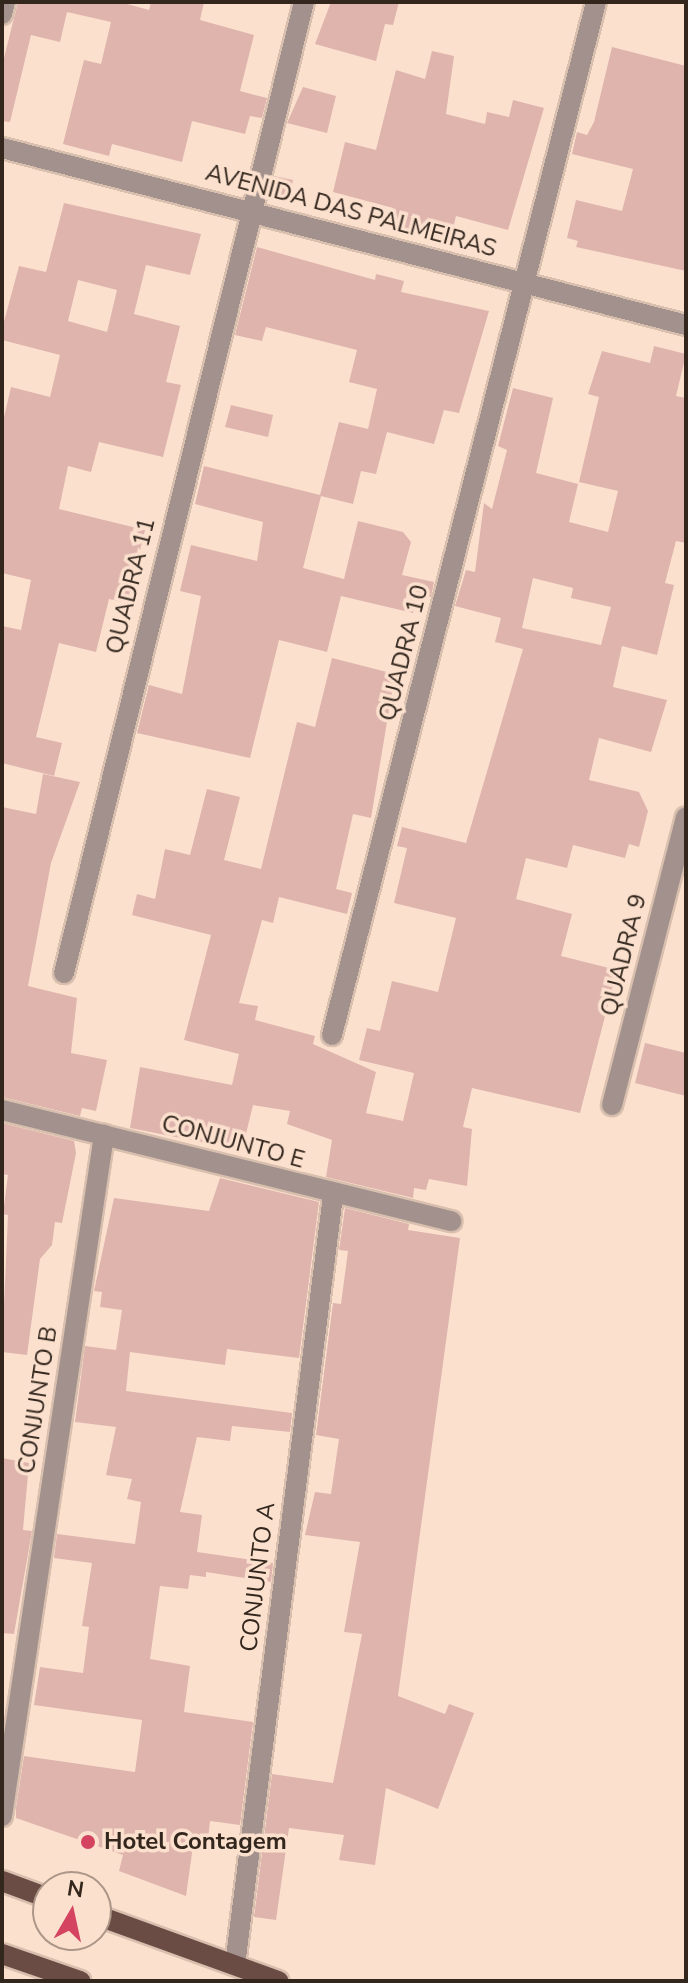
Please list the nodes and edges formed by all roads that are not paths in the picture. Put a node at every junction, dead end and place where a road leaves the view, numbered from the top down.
1 (5, 2) edge
2 (304, 2) edge
3 (596, 2) edge
4 (2, 14) edge
5 (2, 148) edge
6 (250, 212) junction
7 (526, 283) junction
8 (686, 325) edge
9 (686, 817) edge
10 (64, 973) dead end
11 (332, 1035) dead end
12 (612, 1105) dead end
13 (2, 1110) edge
14 (104, 1135) junction
15 (333, 1196) junction
16 (451, 1221) dead end
17 (2, 1816) edge
18 (2, 1881) edge
19 (32, 1892) edge
20 (112, 1921) edge
21 (2, 1954) edge
22 (235, 1965) junction
23 (80, 1981) edge
24 (278, 1981) edge

1 - 4 street
2 - 6 street, QUADRA 11
3 - 7 street, QUADRA 10
5 - 6 street, AVENIDA DAS PALMEIRAS
6 - 7 street, AVENIDA DAS PALMEIRAS
6 - 10 street, QUADRA 11
7 - 8 street, AVENIDA DAS PALMEIRAS
7 - 11 street, QUADRA 10
9 - 12 street, QUADRA 9
13 - 14 street, CONJUNTO E
14 - 15 street, CONJUNTO E
14 - 17 street, CONJUNTO B
15 - 16 street, CONJUNTO E
15 - 22 street, CONJUNTO A
18 - 19 main road
20 - 22 main road
21 - 23 main road
22 - 24 main road

